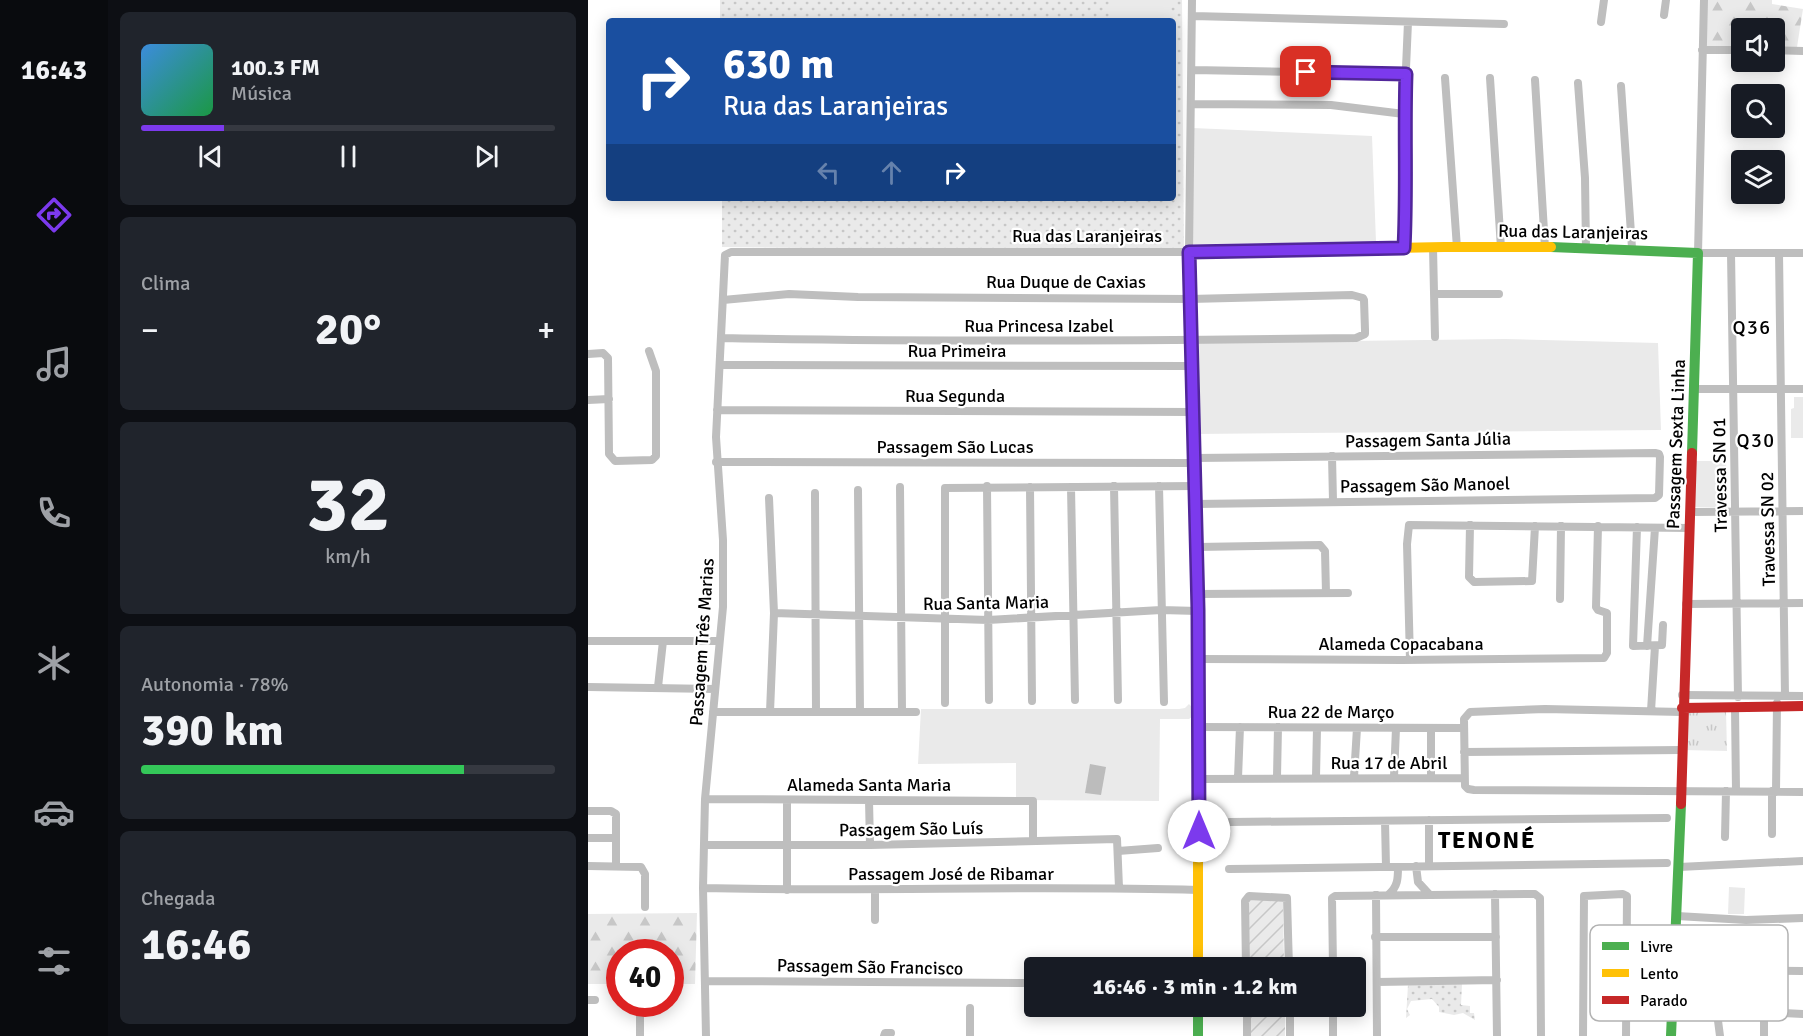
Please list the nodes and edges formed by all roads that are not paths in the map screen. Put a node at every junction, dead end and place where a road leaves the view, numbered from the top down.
1 (1192, 0) edge
2 (1604, 0) edge
3 (1666, 0) edge
4 (1704, 0) edge
5 (1664, 15) dead end
6 (1193, 16) junction
7 (1407, 22) junction
8 (1601, 22) dead end
9 (1504, 24) dead end
10 (1702, 50) junction
11 (1731, 50) edge
12 (1785, 50) edge
13 (1803, 51) edge
14 (1193, 70) junction
15 (1406, 74) junction
16 (1445, 78) dead end
17 (1490, 78) dead end
18 (1535, 80) dead end
19 (1578, 83) dead end
20 (1622, 86) dead end
21 (1192, 104) junction
22 (1404, 114) junction
23 (1404, 248) junction
24 (1433, 248) junction
25 (1456, 248) junction
26 (1501, 248) junction
27 (1545, 248) junction
28 (1632, 248) junction
29 (1586, 249) junction
30 (728, 252) joint
31 (1189, 252) junction
32 (1698, 253) junction
33 (1731, 253) junction
34 (1779, 253) junction
35 (1803, 253) edge
36 (1434, 294) junction
37 (1499, 294) dead end
38 (1190, 298) junction
39 (723, 300) junction
40 (1435, 337) dead end
41 (722, 338) junction
42 (1356, 338) joint
43 (1192, 340) junction
44 (649, 351) dead end
45 (588, 354) edge
46 (721, 365) junction
47 (1192, 366) junction
48 (1695, 389) junction
49 (1734, 389) junction
50 (1781, 389) junction
51 (1803, 389) edge
52 (609, 399) junction
53 (588, 400) edge
54 (717, 410) junction
55 (1194, 412) junction
56 (1332, 456) junction
57 (1194, 460) junction
58 (716, 462) junction
59 (987, 486) junction
60 (1114, 486) junction
61 (1160, 486) junction
62 (1194, 486) junction
63 (900, 487) dead end
64 (1030, 487) junction
65 (1071, 487) junction
66 (858, 490) dead end
67 (815, 493) dead end
68 (769, 498) dead end
69 (1655, 498) joint
70 (1333, 501) junction
71 (1195, 504) junction
72 (1783, 511) junction
73 (1803, 511) edge
74 (1691, 512) junction
75 (1736, 512) junction
76 (1470, 525) junction
77 (1535, 526) junction
78 (1561, 526) junction
79 (1598, 526) junction
80 (1637, 527) junction
81 (1655, 528) junction
82 (1690, 528) junction
83 (1197, 547) junction
84 (1326, 593) junction
85 (1348, 593) dead end
86 (1198, 594) junction
87 (1560, 599) dead end
88 (1803, 603) edge
89 (1686, 604) junction
90 (1736, 604) junction
91 (1785, 604) junction
92 (1161, 610) junction
93 (1198, 610) junction
94 (774, 613) junction
95 (1116, 613) junction
96 (816, 614) junction
97 (860, 615) junction
98 (1073, 616) junction
99 (902, 618) junction
100 (945, 619) junction
101 (1030, 619) junction
102 (988, 620) junction
103 (1664, 625) dead end
104 (719, 640) junction
105 (588, 641) edge
106 (663, 641) junction
107 (1651, 646) junction
108 (1199, 659) junction
109 (1410, 660) junction
110 (588, 687) edge
111 (658, 687) junction
112 (715, 689) junction
113 (1682, 695) junction
114 (1803, 696) edge
115 (1780, 699) junction
116 (989, 700) dead end
117 (1075, 700) dead end
118 (1118, 700) dead end
119 (1032, 701) dead end
120 (1164, 702) dead end
121 (1737, 702) junction
122 (945, 703) dead end
123 (1803, 706) edge
124 (1682, 710) junction
125 (1651, 711) junction
126 (713, 712) junction
127 (770, 712) junction
128 (816, 712) junction
129 (860, 712) junction
130 (902, 712) junction
131 (916, 712) dead end
132 (1198, 727) junction
133 (1240, 727) junction
134 (1278, 727) junction
135 (1317, 728) junction
136 (1357, 728) junction
137 (1396, 728) junction
138 (1431, 728) junction
139 (1463, 728) junction
140 (1681, 750) junction
141 (1464, 752) junction
142 (1277, 777) junction
143 (1316, 777) junction
144 (1354, 777) junction
145 (1394, 777) junction
146 (1431, 777) junction
147 (1238, 778) junction
148 (1464, 778) junction
149 (1199, 779) junction
150 (1680, 790) junction
151 (1726, 791) junction
152 (1736, 791) junction
153 (1774, 792) junction
154 (1803, 792) edge
155 (705, 799) junction
156 (787, 800) junction
157 (869, 800) junction
158 (588, 811) edge
159 (1667, 818) dead end
160 (1429, 820) junction
161 (1385, 821) junction
162 (1230, 822) dead end
163 (1772, 834) dead end
164 (1725, 837) dead end
165 (588, 838) edge
166 (616, 838) junction
167 (1033, 841) junction
168 (786, 844) junction
169 (705, 845) junction
170 (870, 845) junction
171 (1158, 848) dead end
172 (1118, 851) junction
173 (1803, 861) edge
174 (1667, 863) dead end
175 (588, 866) edge
176 (616, 866) junction
177 (1416, 866) junction
178 (1429, 866) junction
179 (1386, 867) junction
180 (1398, 867) junction
181 (1679, 867) junction
182 (1228, 869) dead end
183 (704, 888) junction
184 (1119, 888) junction
185 (787, 890) junction
186 (875, 890) junction
187 (1198, 890) junction
188 (1429, 894) junction
189 (1495, 894) junction
190 (1376, 895) junction
191 (1388, 895) junction
192 (645, 907) dead end
193 (1677, 916) junction
194 (1803, 918) edge
195 (875, 920) dead end
196 (1627, 925) edge
197 (1676, 925) edge
198 (1376, 937) junction
199 (1496, 937) junction
200 (1198, 957) edge
201 (1246, 957) edge
202 (1289, 957) edge
203 (1333, 957) edge
204 (1497, 980) junction
205 (705, 981) junction
206 (1377, 982) junction
207 (1024, 983) edge
208 (970, 1008) dead end
209 (1788, 1013) edge
210 (1803, 1014) edge
211 (640, 1017) edge
212 (1198, 1017) edge
213 (1247, 1017) edge
214 (1290, 1017) edge
215 (1333, 1017) edge
216 (1626, 1021) edge
217 (1672, 1021) edge
218 (1718, 1021) edge
219 (640, 1036) edge
220 (706, 1036) edge
221 (970, 1036) edge
222 (1198, 1036) edge
223 (1247, 1036) edge
224 (1290, 1036) edge
225 (1334, 1036) edge
226 (1377, 1036) edge
227 (1497, 1036) edge
228 (1541, 1036) edge
229 (1583, 1036) edge
230 (1626, 1036) edge
231 (1671, 1036) edge
232 (1720, 1036) edge

1 - 6 street
2 - 8 street
3 - 5 street
4 - 10 street, Passagem Sexta Linha
6 - 7 street
6 - 14 street
7 - 9 street
7 - 15 street
10 - 11 street
10 - 32 street, Passagem Sexta Linha
12 - 13 street
14 - 15 street
14 - 21 street
15 - 22 street
16 - 25 street
17 - 26 street
18 - 27 street
19 - 29 street
20 - 28 street
21 - 22 street
21 - 31 street
22 - 23 street
23 - 24 street, Rua das Laranjeiras
23 - 31 street, Rua das Laranjeiras
24 - 25 street, Rua das Laranjeiras
24 - 36 street
25 - 26 street, Rua das Laranjeiras
26 - 27 street, Rua das Laranjeiras
27 - 29 street, Rua das Laranjeiras
28 - 29 street, Rua das Laranjeiras
28 - 32 street, Rua das Laranjeiras
30 - 31 street, Rua das Laranjeiras
30 - 39 street, Passagem Três Marias
31 - 38 street
32 - 33 street
32 - 48 street, Passagem Sexta Linha
33 - 34 street
33 - 49 street, Travessa SN 01
34 - 35 street
34 - 50 street, Travessa SN 02
36 - 37 street
36 - 40 street
38 - 39 street, Rua Duque de Caxias
38 - 42 street, Rua Duque de Caxias
38 - 43 street
39 - 41 street, Passagem Três Marias
41 - 43 street, Rua Princesa Izabel
41 - 46 street, Passagem Três Marias
42 - 43 street, Rua Princesa Izabel
43 - 47 street
44 - 52 street
45 - 52 street
46 - 47 street, Rua Primeira
46 - 54 street, Passagem Três Marias
47 - 55 street
48 - 49 street
48 - 74 street, Passagem Sexta Linha
49 - 50 street
49 - 75 street, Travessa SN 01
50 - 51 street
50 - 72 street, Travessa SN 02
52 - 53 street
54 - 55 street, Rua Segunda
54 - 58 street, Passagem Três Marias
55 - 57 street
56 - 57 street, Passagem Santa Júlia
56 - 69 street, Passagem Santa Júlia
56 - 70 street
57 - 58 street, Passagem São Lucas
57 - 62 street
58 - 104 street, Passagem Três Marias
59 - 64 street
59 - 100 street
59 - 102 street
60 - 61 street
60 - 65 street
60 - 95 street
61 - 62 street
61 - 92 street
62 - 71 street
63 - 99 street
64 - 65 street
64 - 101 street
65 - 98 street
66 - 97 street
67 - 96 street
68 - 94 street
69 - 70 street, Passagem São Manoel
70 - 71 street, Passagem São Manoel
71 - 83 street
72 - 73 street
72 - 75 street
72 - 91 street, Travessa SN 02
74 - 75 street
74 - 82 street, Passagem Sexta Linha
75 - 90 street, Travessa SN 01
76 - 77 street
76 - 77 street
76 - 109 street
77 - 78 street
78 - 79 street
78 - 87 street
79 - 80 street
79 - 109 street, Alameda Copacabana
80 - 81 street
80 - 107 street
81 - 82 street
81 - 107 street
82 - 89 street, Passagem Sexta Linha
83 - 84 street
83 - 86 street
84 - 85 street
84 - 86 street
86 - 93 street
88 - 91 street
89 - 90 street
89 - 113 street, Passagem Sexta Linha
90 - 91 street
90 - 121 street, Travessa SN 01
91 - 115 street, Travessa SN 02
92 - 93 street, Rua Santa Maria
92 - 95 street, Rua Santa Maria
92 - 120 street
93 - 108 street
94 - 96 street, Rua Santa Maria
94 - 127 street
95 - 98 street, Rua Santa Maria
95 - 118 street
96 - 97 street, Rua Santa Maria
96 - 128 street
97 - 99 street, Rua Santa Maria
97 - 129 street
98 - 101 street, Rua Santa Maria
98 - 117 street
99 - 100 street, Rua Santa Maria
99 - 130 street
100 - 102 street, Rua Santa Maria
100 - 122 street
101 - 102 street, Rua Santa Maria
101 - 119 street
102 - 116 street
103 - 107 street
104 - 106 street
104 - 112 street, Passagem Três Marias
105 - 106 street
106 - 111 street
107 - 125 street
108 - 109 street, Alameda Copacabana
108 - 132 street
110 - 111 street
111 - 112 street
112 - 126 street, Passagem Três Marias
113 - 121 street
113 - 124 street, Passagem Sexta Linha
114 - 115 street
115 - 121 street
115 - 123 street
115 - 153 street, Travessa SN 02
121 - 124 street
121 - 152 street, Travessa SN 01
124 - 125 street
124 - 140 street, Passagem Sexta Linha
125 - 139 street
126 - 127 street
126 - 155 street, Passagem Três Marias
127 - 128 street
128 - 129 street
129 - 130 street
130 - 131 street
132 - 133 street, Rua 22 de Março
132 - 149 street
133 - 134 street, Rua 22 de Março
133 - 147 street
134 - 135 street, Rua 22 de Março
134 - 142 street
135 - 136 street, Rua 22 de Março
135 - 143 street
136 - 137 street, Rua 22 de Março
136 - 144 street
137 - 138 street, Rua 22 de Março
137 - 145 street
138 - 139 street, Rua 22 de Março
138 - 146 street
139 - 141 street
140 - 141 street
140 - 150 street, Passagem Sexta Linha
141 - 148 street
142 - 143 street, Rua 17 de Abril
142 - 147 street, Rua 17 de Abril
143 - 144 street, Rua 17 de Abril
144 - 145 street, Rua 17 de Abril
145 - 146 street, Rua 17 de Abril
146 - 148 street, Rua 17 de Abril
147 - 149 street, Rua 17 de Abril
148 - 150 street, Rua 17 de Abril
149 - 187 street
150 - 151 street
150 - 181 street, Passagem Sexta Linha
151 - 152 street
151 - 164 street
152 - 153 street
153 - 154 street
153 - 163 street, Travessa SN 02
155 - 156 street, Alameda Santa Maria
155 - 169 street, Passagem Três Marias
156 - 157 street, Alameda Santa Maria
156 - 168 street
157 - 167 street, Alameda Santa Maria
157 - 170 street
158 - 166 street
159 - 160 street
160 - 161 street
160 - 178 street
161 - 162 street
161 - 179 street
165 - 166 street
166 - 176 street
167 - 170 street, Passagem São Luís
167 - 172 street, Passagem São Luís
168 - 169 street, Passagem São Luís
168 - 170 street, Passagem São Luís
168 - 185 street
169 - 183 street, Passagem Três Marias
171 - 172 street
172 - 184 street
173 - 181 street
174 - 178 street
175 - 176 street
176 - 192 street
177 - 178 street
177 - 180 street
177 - 188 street
179 - 180 street
179 - 182 street
180 - 191 street
181 - 193 street, Passagem Sexta Linha
183 - 185 street, Passagem José de Ribamar
183 - 205 street, Passagem Três Marias
184 - 186 street, Passagem José de Ribamar
184 - 187 street, Passagem José de Ribamar
185 - 186 street, Passagem José de Ribamar
186 - 195 street
187 - 200 street
188 - 189 street
188 - 191 street
189 - 199 street
189 - 228 street
190 - 191 street
190 - 198 street
190 - 203 street
193 - 194 street
193 - 197 street, Passagem Sexta Linha
196 - 229 street
198 - 199 street
198 - 206 street
199 - 204 street
201 - 202 street
204 - 206 street
204 - 227 street
205 - 207 street, Passagem São Francisco
205 - 220 street, Passagem Três Marias
206 - 226 street
208 - 221 street
209 - 210 street
211 - 219 street
212 - 222 street
213 - 223 street
214 - 224 street
215 - 225 street
216 - 230 street
217 - 231 street, Passagem Sexta Linha
218 - 232 street

